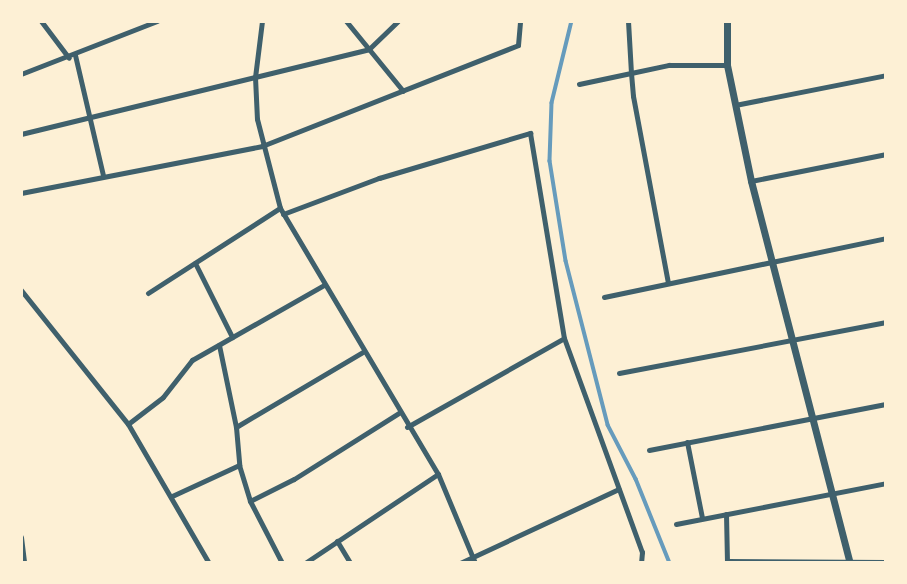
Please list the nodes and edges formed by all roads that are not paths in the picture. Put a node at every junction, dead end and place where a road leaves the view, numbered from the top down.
1 (41, 21) edge
2 (157, 21) edge
3 (262, 21) edge
4 (346, 21) edge
5 (398, 21) edge
6 (520, 21) edge
7 (628, 21) edge
8 (727, 21) edge
9 (369, 49) junction
10 (72, 56) junction
11 (727, 65) junction
12 (631, 73) junction
13 (21, 74) edge
14 (886, 75) edge
15 (255, 77) junction
16 (579, 84) dead end
17 (403, 91) junction
18 (734, 105) junction
19 (91, 117) junction
20 (21, 134) edge
21 (262, 146) junction
22 (886, 154) edge
23 (103, 175) junction
24 (751, 181) junction
25 (21, 193) edge
26 (281, 211) junction
27 (886, 238) edge
28 (770, 262) junction
29 (195, 263) junction
30 (668, 283) junction
31 (324, 285) junction
32 (21, 290) edge
33 (148, 293) dead end
34 (604, 297) dead end
35 (886, 322) edge
36 (232, 337) junction
37 (564, 338) junction
38 (790, 340) junction
39 (219, 345) junction
40 (363, 352) junction
41 (619, 373) dead end
42 (886, 404) edge
43 (399, 414) junction
44 (811, 419) junction
45 (128, 424) junction
46 (236, 427) junction
47 (407, 427) junction
48 (687, 442) junction
49 (649, 450) dead end
50 (239, 465) junction
51 (438, 474) junction
52 (886, 483) edge
53 (619, 489) junction
54 (830, 493) junction
55 (172, 496) junction
56 (250, 500) junction
57 (726, 514) junction
58 (702, 518) junction
59 (676, 524) dead end
60 (21, 537) edge
61 (337, 541) junction
62 (473, 556) junction
63 (640, 562) edge
64 (727, 562) edge
65 (886, 562) edge
66 (24, 563) edge
67 (209, 563) edge
68 (282, 563) edge
69 (305, 563) edge
70 (350, 563) edge
71 (460, 563) edge
72 (475, 563) edge
73 (850, 563) edge

1 - 10 street
2 - 10 street
3 - 15 street
4 - 9 street
5 - 9 street
6 - 17 street
7 - 12 street
8 - 11 street
9 - 15 street
9 - 17 street
10 - 13 street
10 - 19 street
11 - 12 street
11 - 18 street
12 - 16 street
12 - 30 street
14 - 18 street
15 - 19 street
15 - 21 street
17 - 21 street
18 - 24 street
19 - 20 street
19 - 23 street
21 - 23 street
21 - 26 street
22 - 24 street
23 - 25 street
24 - 28 street
26 - 29 street
26 - 31 street
26 - 37 street
27 - 28 street
28 - 30 street
28 - 38 street
29 - 33 street
29 - 36 street
30 - 34 street
31 - 36 street
31 - 40 street
32 - 45 street
35 - 38 street
36 - 39 street
37 - 47 street
37 - 53 street
38 - 41 street
38 - 44 street
39 - 45 street
39 - 46 street
40 - 43 street
40 - 46 street
42 - 44 street
43 - 47 street
43 - 56 street
44 - 48 street
44 - 54 street
45 - 55 street
46 - 50 street
47 - 51 street
48 - 49 street
48 - 58 street
50 - 55 street
50 - 56 street
51 - 61 street
51 - 62 street
52 - 54 street
53 - 62 street
53 - 63 street
54 - 57 street
54 - 73 street
55 - 67 street
56 - 68 street
57 - 58 street
57 - 64 street
58 - 59 street
60 - 66 street
61 - 69 street
61 - 70 street
62 - 71 street
62 - 72 street
64 - 73 street
65 - 73 street

